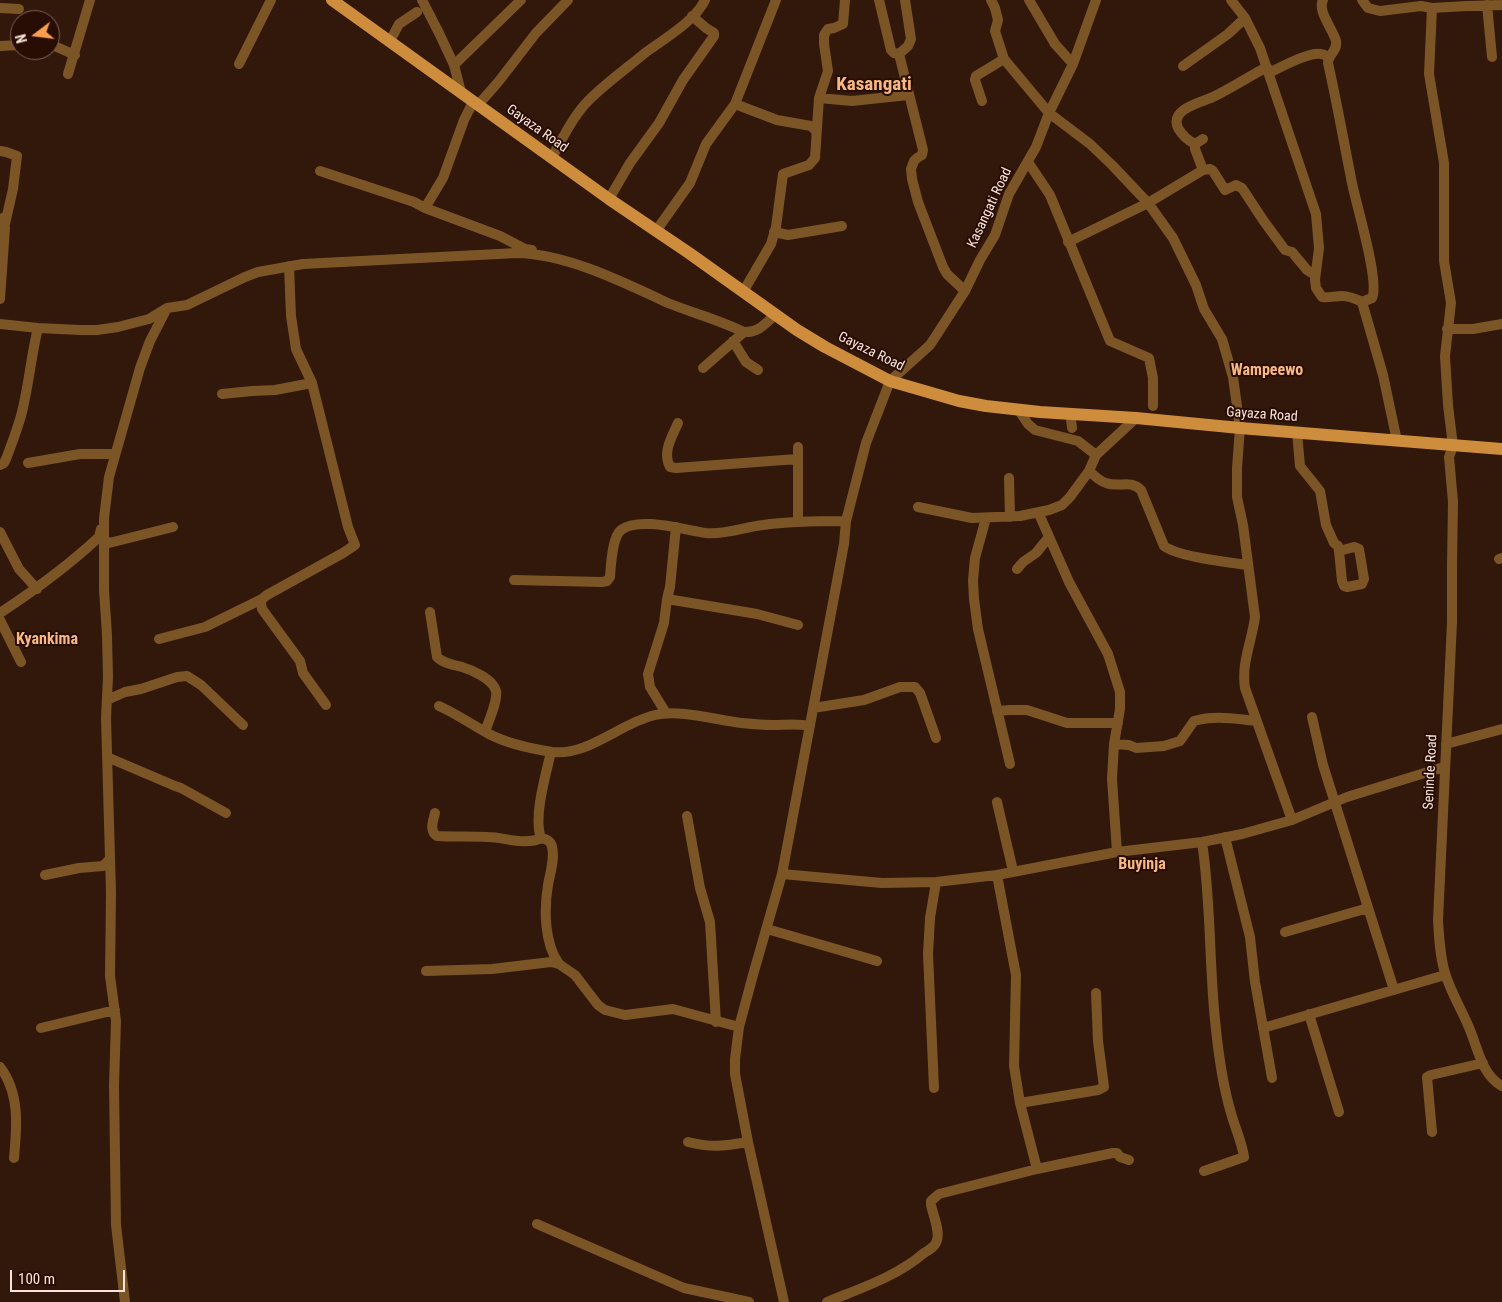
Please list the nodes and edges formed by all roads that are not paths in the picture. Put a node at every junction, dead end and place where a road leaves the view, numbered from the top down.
1 (90, 0) edge
2 (271, 0) edge
3 (332, 0) edge
4 (422, 0) edge
5 (521, 0) edge
6 (568, 0) edge
7 (705, 0) edge
8 (776, 0) edge
9 (845, 0) edge
10 (879, 0) edge
11 (904, 0) edge
12 (991, 0) edge
13 (1029, 0) edge
14 (1096, 0) edge
15 (1231, 0) edge
16 (1323, 0) edge
17 (1362, 0) edge
18 (1495, 4) edge
19 (0, 8) edge
20 (1432, 8) junction
21 (19, 9) dead end
22 (417, 12) dead end
23 (692, 16) junction
24 (1245, 18) junction
25 (390, 41) junction
26 (60, 48) edge
27 (899, 54) junction
28 (75, 55) junction
29 (1328, 57) junction
30 (1492, 57) dead end
31 (1004, 59) junction
32 (239, 64) dead end
33 (1073, 64) junction
34 (454, 65) junction
35 (1183, 66) dead end
36 (1268, 70) junction
37 (68, 74) dead end
38 (460, 92) junction
39 (908, 95) junction
40 (819, 98) junction
41 (982, 101) dead end
42 (475, 103) junction
43 (735, 104) junction
44 (1050, 113) junction
45 (816, 131) junction
46 (0, 151) edge
47 (552, 158) junction
48 (1028, 162) junction
49 (1202, 170) junction
50 (320, 171) dead end
51 (610, 199) junction
52 (1148, 203) junction
53 (425, 208) junction
54 (3, 220) edge
55 (842, 226) dead end
56 (656, 231) junction
57 (774, 232) junction
58 (1068, 242) junction
59 (549, 257) junction
60 (289, 266) junction
61 (1315, 275) junction
62 (965, 291) junction
63 (742, 292) junction
64 (0, 299) edge
65 (1362, 302) junction
66 (166, 308) junction
67 (775, 315) junction
68 (0, 324) edge
69 (1502, 324) edge
70 (38, 328) junction
71 (1447, 329) junction
72 (744, 332) junction
73 (733, 341) junction
74 (703, 368) dead end
75 (758, 370) dead end
76 (890, 381) junction
77 (312, 383) junction
78 (222, 394) dead end
79 (1153, 406) dead end
80 (1018, 409) junction
81 (1136, 418) junction
82 (678, 423) dead end
83 (1240, 428) junction
84 (1297, 432) junction
85 (1397, 441) junction
86 (1453, 446) junction
87 (798, 447) dead end
88 (1502, 449) edge
89 (115, 454) junction
90 (1096, 455) junction
91 (797, 459) junction
92 (28, 463) dead end
93 (0, 465) edge
94 (1089, 471) junction
95 (1009, 478) dead end
96 (918, 507) dead end
97 (1039, 514) junction
98 (1010, 517) junction
99 (986, 518) junction
100 (798, 521) junction
101 (846, 521) junction
102 (173, 527) dead end
103 (676, 527) junction
104 (0, 532) edge
105 (1049, 537) junction
106 (101, 538) junction
107 (1338, 551) dead end
108 (1248, 565) junction
109 (1017, 569) dead end
110 (514, 580) dead end
111 (37, 589) junction
112 (262, 599) junction
113 (667, 599) junction
114 (430, 612) dead end
115 (0, 613) edge
116 (0, 620) edge
117 (798, 625) dead end
118 (159, 639) dead end
119 (21, 662) dead end
120 (106, 700) junction
121 (326, 704) dead end
122 (440, 706) dead end
123 (813, 708) junction
124 (997, 712) junction
125 (666, 713) junction
126 (1312, 716) dead end
127 (1257, 721) junction
128 (1118, 722) junction
129 (244, 725) dead end
130 (810, 726) junction
131 (1502, 729) edge
132 (485, 732) junction
133 (936, 738) dead end
134 (1114, 744) junction
135 (1446, 744) junction
136 (551, 752) junction
137 (107, 757) junction
138 (1010, 764) dead end
139 (1444, 767) junction
140 (996, 802) dead end
141 (1335, 802) junction
142 (226, 813) dead end
143 (435, 813) dead end
144 (687, 816) dead end
145 (1292, 820) junction
146 (1225, 837) junction
147 (541, 838) junction
148 (1202, 842) junction
149 (1117, 852) junction
150 (110, 859) junction
151 (1013, 871) junction
152 (782, 874) junction
153 (45, 875) dead end
154 (997, 875) junction
155 (936, 882) junction
156 (1368, 908) junction
157 (767, 929) junction
158 (1285, 932) dead end
159 (542, 936) dead end
160 (877, 962) dead end
161 (555, 963) junction
162 (426, 971) dead end
163 (1445, 975) junction
164 (1394, 990) junction
165 (1096, 993) dead end
166 (115, 1010) junction
167 (1310, 1014) junction
168 (716, 1022) junction
169 (739, 1027) junction
170 (42, 1028) dead end
171 (1263, 1028) junction
172 (1483, 1064) junction
173 (0, 1067) edge
174 (1272, 1078) dead end
175 (1502, 1086) edge
176 (934, 1088) dead end
177 (1020, 1103) junction
178 (1339, 1112) dead end
179 (1432, 1132) dead end
180 (688, 1142) dead end
181 (748, 1142) junction
182 (14, 1158) dead end
183 (1130, 1160) dead end
184 (1038, 1169) junction
185 (1204, 1171) dead end
186 (537, 1224) dead end
187 (125, 1302) edge
188 (749, 1302) edge
189 (784, 1302) edge
190 (827, 1302) edge

1 - 28 street
2 - 32 street
3 - 25 main road, Gayaza Road
4 - 34 street
5 - 34 street
6 - 42 street
7 - 23 street
8 - 43 street
9 - 40 street
10 - 27 street
11 - 27 street
12 - 31 street
13 - 33 street
14 - 33 street, Kasangati Road
15 - 24 street
16 - 29 street
17 - 20 street
18 - 20 street
18 - 30 street
19 - 21 street
20 - 71 street, Seninde Road
22 - 25 street
23 - 47 street
23 - 51 street
24 - 35 street
24 - 36 street
25 - 38 main road, Gayaza Road
26 - 28 street
27 - 39 street
28 - 37 street
29 - 36 street
29 - 65 street
31 - 41 street
31 - 44 street
33 - 44 street, Kasangati Road
34 - 38 street
36 - 49 street
36 - 61 street
38 - 42 main road, Gayaza Road
39 - 40 street
39 - 62 street
40 - 45 street
42 - 47 main road, Gayaza Road
42 - 53 street
43 - 45 street
43 - 56 street
44 - 48 street, Kasangati Road
44 - 52 street
45 - 57 street
46 - 54 street
47 - 51 main road, Gayaza Road
48 - 58 street
48 - 62 street, Kasangati Road
49 - 52 street
49 - 61 street
50 - 53 street
51 - 56 main road, Gayaza Road
52 - 58 street
52 - 83 street
53 - 59 street
54 - 64 street
55 - 57 street
56 - 63 main road, Gayaza Road
57 - 63 street
58 - 79 street
59 - 60 street
59 - 72 street
60 - 66 street
60 - 77 street
61 - 65 street
62 - 76 street, Kasangati Road
63 - 67 main road, Gayaza Road
65 - 85 street
66 - 70 street
66 - 89 street
67 - 72 street
67 - 76 main road, Gayaza Road
68 - 70 street
69 - 71 street
70 - 93 street
71 - 86 street, Seninde Road
72 - 73 street
73 - 74 street
73 - 75 street
76 - 80 main road, Gayaza Road
76 - 101 street
77 - 78 street
77 - 112 street
80 - 81 main road, Gayaza Road
80 - 90 street
81 - 83 main road, Gayaza Road
81 - 90 street
82 - 91 street
83 - 84 main road, Gayaza Road
83 - 108 street
84 - 85 main road, Gayaza Road
84 - 107 street
85 - 86 main road, Gayaza Road
86 - 88 main road, Gayaza Road
86 - 135 street, Seninde Road
87 - 91 street
89 - 92 street
89 - 106 street
90 - 94 street
91 - 100 street
94 - 97 street
94 - 108 street
95 - 98 street
96 - 99 street
97 - 98 street
97 - 105 street
98 - 99 street
99 - 124 street
100 - 101 street
100 - 103 street
101 - 123 street
102 - 106 street
103 - 110 street
103 - 113 street
104 - 111 street
105 - 109 street
105 - 128 street
106 - 111 street
106 - 120 street
108 - 127 street
111 - 115 street
112 - 118 street
112 - 121 street
113 - 117 street
113 - 125 street
114 - 132 street
116 - 119 street
120 - 129 street
120 - 137 street
122 - 132 street
123 - 130 street
123 - 133 street
124 - 128 street
124 - 138 street
125 - 130 street
125 - 136 street
126 - 141 street
127 - 134 street
127 - 145 street
128 - 134 street
130 - 152 street
131 - 135 street
132 - 136 street
134 - 149 street
135 - 139 street, Seninde Road
136 - 147 street
137 - 142 street
137 - 150 street
139 - 141 street
139 - 163 street, Seninde Road
140 - 151 street
141 - 145 street
141 - 156 street
143 - 147 street
144 - 168 street
145 - 146 street
146 - 148 street
146 - 171 street
147 - 161 street
148 - 149 street
148 - 185 street
149 - 151 street
150 - 153 street
150 - 166 street
151 - 154 street
152 - 155 street
152 - 157 street
154 - 155 street
154 - 177 street
155 - 176 street
156 - 158 street
156 - 164 street
157 - 160 street
157 - 169 street
159 - 161 street
161 - 162 street
161 - 168 street
163 - 164 street
163 - 172 street, Seninde Road
164 - 167 street
165 - 177 street
166 - 170 street
166 - 187 street
167 - 171 street
167 - 178 street
168 - 169 street
169 - 181 street
171 - 174 street
172 - 175 street, Seninde Road
172 - 179 street
173 - 182 street
177 - 184 street
180 - 181 street
181 - 189 street
183 - 184 street
184 - 190 street
186 - 188 street

